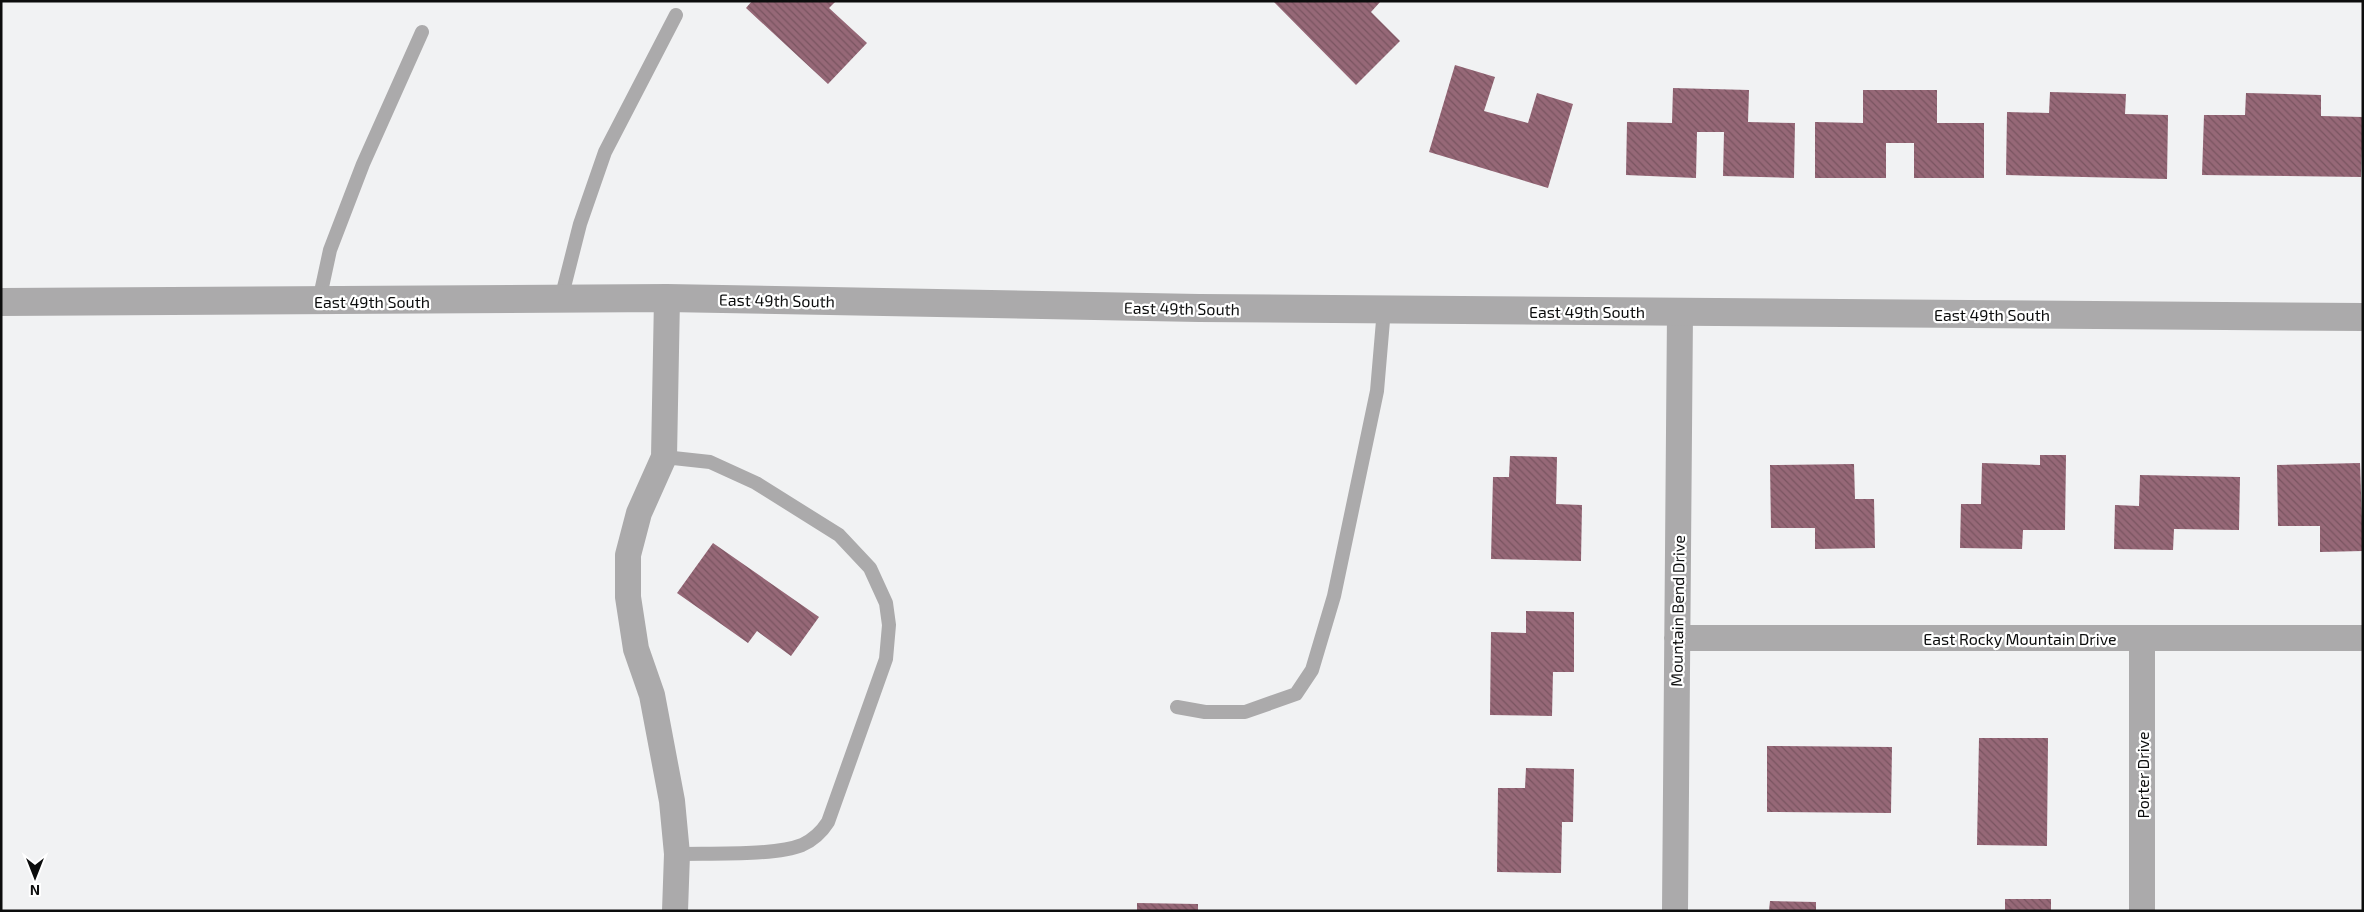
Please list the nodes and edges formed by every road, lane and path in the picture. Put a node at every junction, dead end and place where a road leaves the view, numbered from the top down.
1 (676, 16) dead end
2 (422, 32) dead end
3 (666, 298) junction
4 (560, 300) junction
5 (319, 301) junction
6 (1, 302) edge
7 (1384, 309) junction
8 (1680, 312) junction
9 (2363, 317) edge
10 (664, 456) junction
11 (1677, 638) junction
12 (2142, 638) junction
13 (2363, 638) edge
14 (1177, 707) dead end
15 (677, 854) junction
16 (675, 911) edge
17 (1675, 911) edge
18 (2142, 911) edge

1 - 4 lane
2 - 5 lane
3 - 4 street, East 49th South
3 - 7 street, East 49th South
3 - 10 street
4 - 5 street, East 49th South
5 - 6 street, East 49th South
7 - 8 street, East 49th South
7 - 14 lane
8 - 9 street, East 49th South
8 - 11 street, Mountain Bend Drive
10 - 15 street
10 - 15 lane
11 - 12 street, East Rocky Mountain Drive
11 - 17 street, Mountain Bend Drive
12 - 13 street, East Rocky Mountain Drive
12 - 18 street, Porter Drive
15 - 16 street

